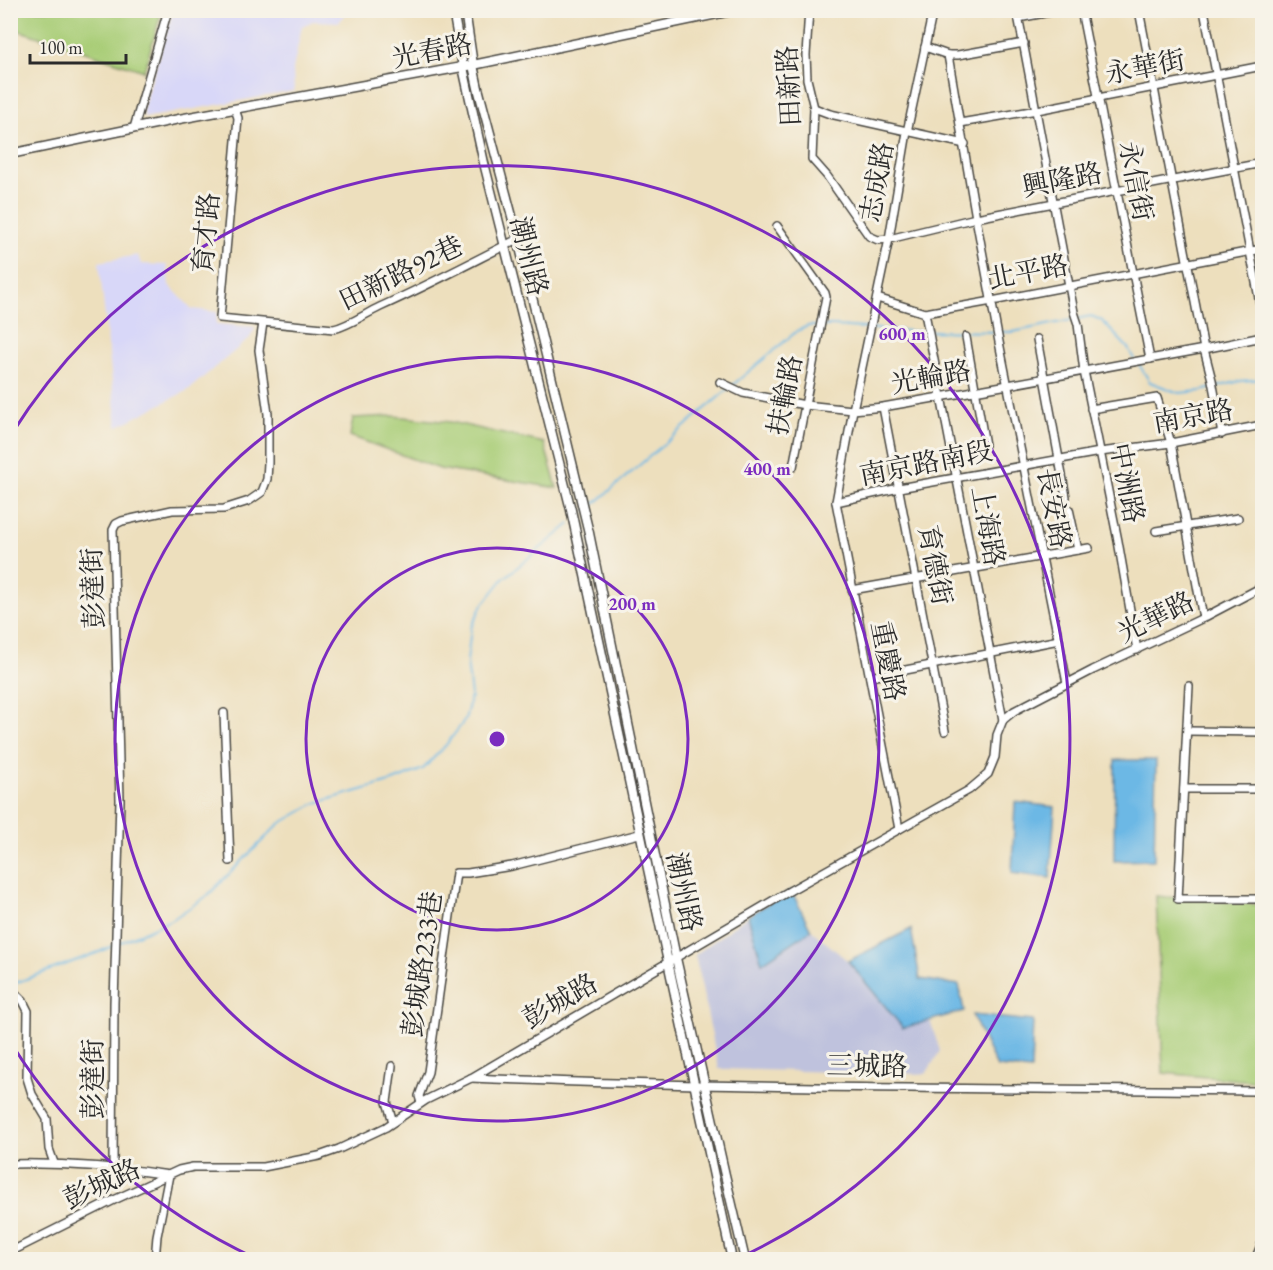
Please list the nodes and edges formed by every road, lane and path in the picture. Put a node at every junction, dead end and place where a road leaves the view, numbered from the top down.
1 (168, 10) edge
2 (453, 10) edge
3 (465, 10) edge
4 (735, 10) edge
5 (808, 10) edge
6 (933, 10) edge
7 (1061, 10) edge
8 (1082, 10) edge
9 (1139, 10) edge
10 (1204, 10) edge
11 (1018, 14) edge
12 (1024, 43) junction
13 (925, 47) junction
14 (948, 55) junction
15 (473, 65) junction
16 (1263, 66) edge
17 (463, 67) junction
18 (1216, 74) junction
19 (1154, 87) junction
20 (1099, 98) junction
21 (814, 108) junction
22 (235, 109) junction
23 (1036, 110) junction
24 (960, 123) junction
25 (134, 128) junction
26 (907, 132) junction
27 (964, 144) junction
28 (10, 154) edge
29 (1263, 163) edge
30 (1233, 168) junction
31 (1172, 181) junction
32 (1117, 191) junction
33 (1054, 203) junction
34 (976, 218) junction
35 (777, 226) dead end
36 (518, 238) junction
37 (889, 239) junction
38 (505, 245) junction
39 (1263, 249) edge
40 (1250, 251) junction
41 (1188, 264) junction
42 (1133, 273) junction
43 (1069, 285) junction
44 (877, 298) junction
45 (992, 301) junction
46 (925, 313) junction
47 (1263, 314) edge
48 (263, 323) junction
49 (1263, 336) edge
50 (966, 337) dead end
51 (1037, 339) dead end
52 (1204, 349) junction
53 (1148, 359) junction
54 (1083, 371) junction
55 (1045, 378) junction
56 (724, 383) dead end
57 (1008, 385) junction
58 (975, 390) junction
59 (942, 396) junction
60 (805, 405) junction
61 (884, 407) junction
62 (1091, 409) junction
63 (853, 410) junction
64 (1263, 425) edge
65 (1222, 434) junction
66 (1171, 443) junction
67 (985, 445) dead end
68 (1100, 452) junction
69 (1060, 459) junction
70 (1024, 466) junction
71 (793, 467) dead end
72 (957, 478) junction
73 (899, 488) junction
74 (1066, 497) dead end
75 (836, 502) junction
76 (1069, 508) dead end
77 (1238, 518) dead end
78 (1186, 527) junction
79 (1156, 531) dead end
80 (1089, 548) dead end
81 (1078, 550) junction
82 (1042, 556) junction
83 (974, 568) junction
84 (916, 578) junction
85 (1263, 587) edge
86 (852, 590) junction
87 (1203, 618) junction
88 (1059, 640) junction
89 (1137, 650) junction
90 (990, 653) junction
91 (933, 664) junction
92 (870, 677) junction
93 (1067, 683) junction
94 (1190, 686) dead end
95 (224, 712) dead end
96 (1003, 720) junction
97 (945, 731) dead end
98 (1188, 731) junction
99 (1263, 732) edge
100 (1184, 789) junction
101 (1263, 789) edge
102 (899, 829) junction
103 (639, 834) junction
104 (230, 861) dead end
105 (1263, 899) edge
106 (676, 958) junction
107 (668, 963) junction
108 (13, 991) edge
109 (392, 1066) dead end
110 (471, 1078) junction
111 (694, 1084) junction
112 (705, 1085) junction
113 (1263, 1091) edge
114 (421, 1103) junction
115 (393, 1122) junction
116 (54, 1163) junction
117 (10, 1164) edge
118 (113, 1168) junction
119 (169, 1175) junction
120 (1263, 1243) edge
121 (10, 1252) edge
122 (155, 1260) edge
123 (732, 1260) edge
124 (745, 1260) edge
125 (1255, 1260) edge

1 - 25 street
2 - 17 main road, 潮州路
3 - 15 main road, 潮州路
4 - 15 main road, 光春路
5 - 21 street, 田新路
6 - 13 street, 志成路
7 - 11 street
8 - 20 street, 永信街
9 - 19 street
10 - 18 street
11 - 12 street
12 - 14 street
12 - 23 street
13 - 14 street
13 - 26 street, 志成路
14 - 24 street
15 - 17 main road, 光春路
15 - 36 main road, 潮州路
16 - 18 street, 永華街
17 - 22 main road, 光春路
17 - 38 main road, 潮州路
18 - 19 street, 永華街
18 - 30 street
19 - 20 street, 永華街
19 - 31 street
20 - 23 street, 永華街
20 - 32 street, 永信街
21 - 26 street
21 - 37 street, 田新路
22 - 25 main road, 光春路
22 - 48 street, 育才路
23 - 24 street, 永華街
23 - 33 street
24 - 27 street
25 - 28 main road, 光春路
26 - 27 street
26 - 37 street, 志成路
27 - 34 street
29 - 30 street, 興隆路
30 - 31 street, 興隆路
30 - 40 street
31 - 32 street, 興隆路
31 - 41 street
32 - 33 street, 興隆路
32 - 42 street, 永信街
33 - 34 street, 興隆路
33 - 43 street
34 - 37 street, 興隆路
34 - 45 street
35 - 60 street, 扶輪路
36 - 38 street, 田新路92巷
36 - 106 main road, 潮州路
37 - 44 street, 志成路
38 - 48 street, 田新路92巷
38 - 103 main road, 潮州路
39 - 40 street, 北平路
40 - 41 street, 北平路
40 - 47 street
41 - 42 street, 北平路
41 - 52 street
42 - 43 street, 北平路
42 - 53 street, 永信街
43 - 45 street, 北平路
43 - 54 street, 中洲路
44 - 46 street, 北平路
44 - 63 street, 志成路
45 - 46 street, 北平路
45 - 57 street, 長安路
46 - 59 street, 上海路
48 - 118 street, 彭達街
49 - 52 street
50 - 58 street
51 - 55 street
52 - 53 street
52 - 65 street
53 - 54 street, 光輪路
54 - 55 street, 光輪路
54 - 62 street, 中洲路
55 - 57 street, 光輪路
55 - 69 street
56 - 60 street, 光輪路
57 - 58 street, 光輪路
57 - 70 street, 長安路
58 - 59 street, 光輪路
58 - 67 street
59 - 61 street, 光輪路
59 - 72 street, 上海路
60 - 63 street, 光輪路
60 - 71 street, 扶輪路
61 - 63 street, 光輪路
61 - 73 street, 育德街
62 - 66 street
62 - 68 street, 中洲路
63 - 75 street
64 - 65 street, 南京路
65 - 66 street, 南京路
66 - 68 street, 南京路
66 - 78 street
68 - 69 street, 南京路
68 - 89 street, 中洲路
69 - 70 street, 南京路
69 - 74 street
70 - 72 street, 南京路南段
70 - 82 street, 長安路
72 - 73 street, 南京路南段
72 - 83 street, 上海路
73 - 75 street, 南京路南段
73 - 84 street, 育德街
75 - 86 street, 重慶路
76 - 81 street
77 - 78 street
78 - 79 street
78 - 87 street
80 - 81 street
81 - 82 street
82 - 83 street
82 - 88 street, 長安路
83 - 84 street
83 - 90 street, 上海路
84 - 86 street
84 - 91 street, 育德街
85 - 87 street, 光華路
86 - 92 street, 重慶路
87 - 89 street, 光華路
88 - 90 street
88 - 93 street, 長安路
89 - 93 street, 光華路
90 - 91 street
90 - 96 street, 上海路
91 - 92 street
91 - 97 street, 育德街
92 - 102 street, 重慶路
93 - 96 street
94 - 98 street
95 - 104 street
96 - 102 street, 彭城路
98 - 99 street
98 - 100 street
100 - 101 street
100 - 105 street
102 - 106 street, 彭城路
103 - 107 main road, 潮州路
103 - 114 street, 彭城路233巷
106 - 107 street, 彭城路
106 - 112 main road, 潮州路
107 - 110 street, 彭城路
107 - 111 main road, 潮州路
108 - 116 street
109 - 115 street
110 - 111 street, 三城路
110 - 114 street, 彭城路
111 - 112 street, 三城路
111 - 123 main road, 潮州路
112 - 113 street, 三城路
112 - 124 main road, 潮州路
114 - 115 street, 彭城路
115 - 119 street, 彭城路
116 - 117 street
116 - 118 street
118 - 119 street
119 - 121 street, 彭城路
119 - 122 street
120 - 125 street

